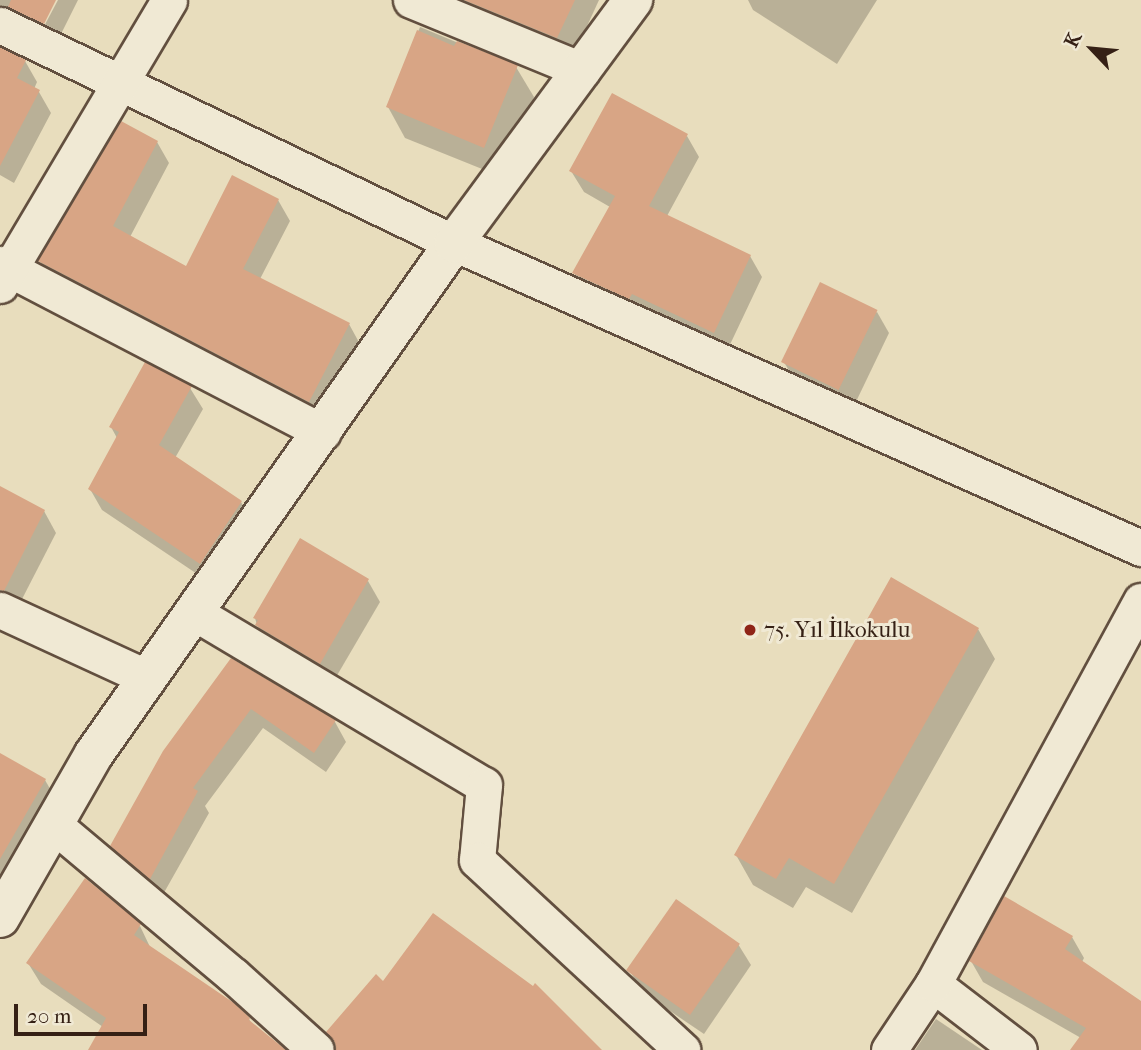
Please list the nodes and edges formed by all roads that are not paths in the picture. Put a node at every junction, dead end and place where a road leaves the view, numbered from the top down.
1 (169, 0) edge
2 (411, 0) edge
3 (633, 0) edge
4 (0, 25) edge
5 (582, 70) junction
6 (119, 82) junction
7 (454, 243) junction
8 (3, 273) edge
9 (323, 432) junction
10 (1141, 548) edge
11 (1141, 601) edge
12 (0, 610) edge
13 (195, 612) junction
14 (148, 678) junction
15 (54, 825) junction
16 (0, 918) edge
17 (933, 984) junction
18 (316, 1050) edge
19 (682, 1050) edge
20 (889, 1050) edge
21 (1019, 1050) edge

1 - 6 street
2 - 5 street
3 - 5 street
4 - 6 street
5 - 7 street
6 - 7 street
6 - 8 street
7 - 9 street
7 - 10 street
8 - 9 street
9 - 13 street
11 - 17 street
12 - 14 street
13 - 14 street
13 - 19 street
14 - 15 street
15 - 16 street
15 - 18 street
17 - 20 street
17 - 21 street

